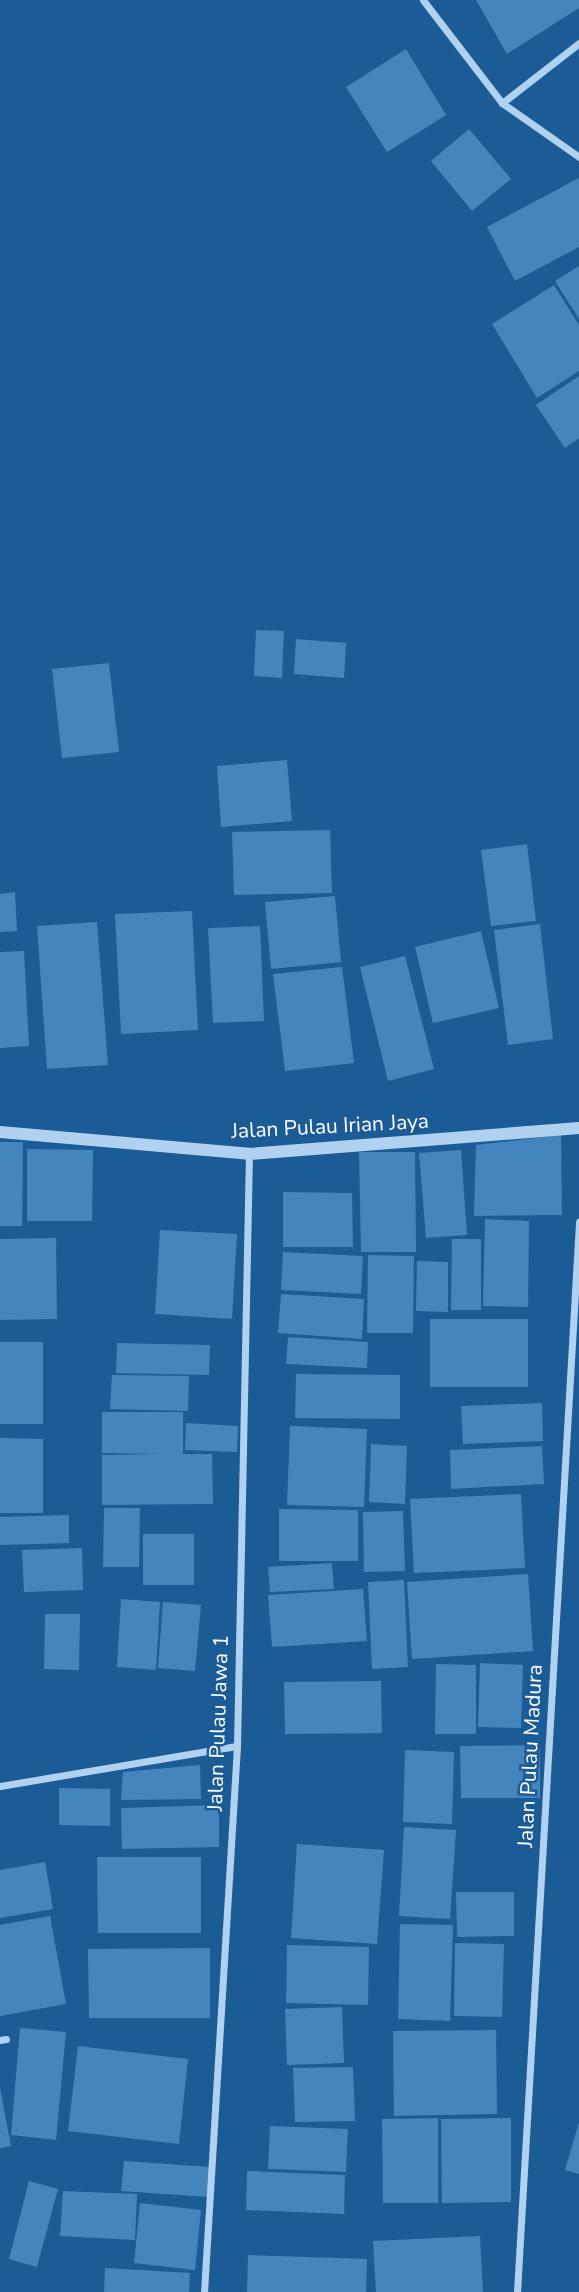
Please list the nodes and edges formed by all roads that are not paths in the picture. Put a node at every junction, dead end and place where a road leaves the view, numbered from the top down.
1 (423, 0) edge
2 (579, 43) edge
3 (502, 103) junction
4 (579, 158) edge
5 (579, 1128) edge
6 (0, 1132) edge
7 (249, 1154) junction
8 (579, 1222) edge
9 (237, 1746) junction
10 (0, 1786) edge
11 (204, 2292) edge
12 (517, 2292) edge

1 - 3 street
2 - 3 street
3 - 4 street
5 - 7 street, Jalan Pulau Irian Jaya
6 - 7 street, Jalan Pulau Irian Jaya
7 - 9 street, Jalan Pulau Jawa 1
8 - 12 street, Jalan Pulau Madura
9 - 10 street
9 - 11 street, Jalan Pulau Jawa 1

